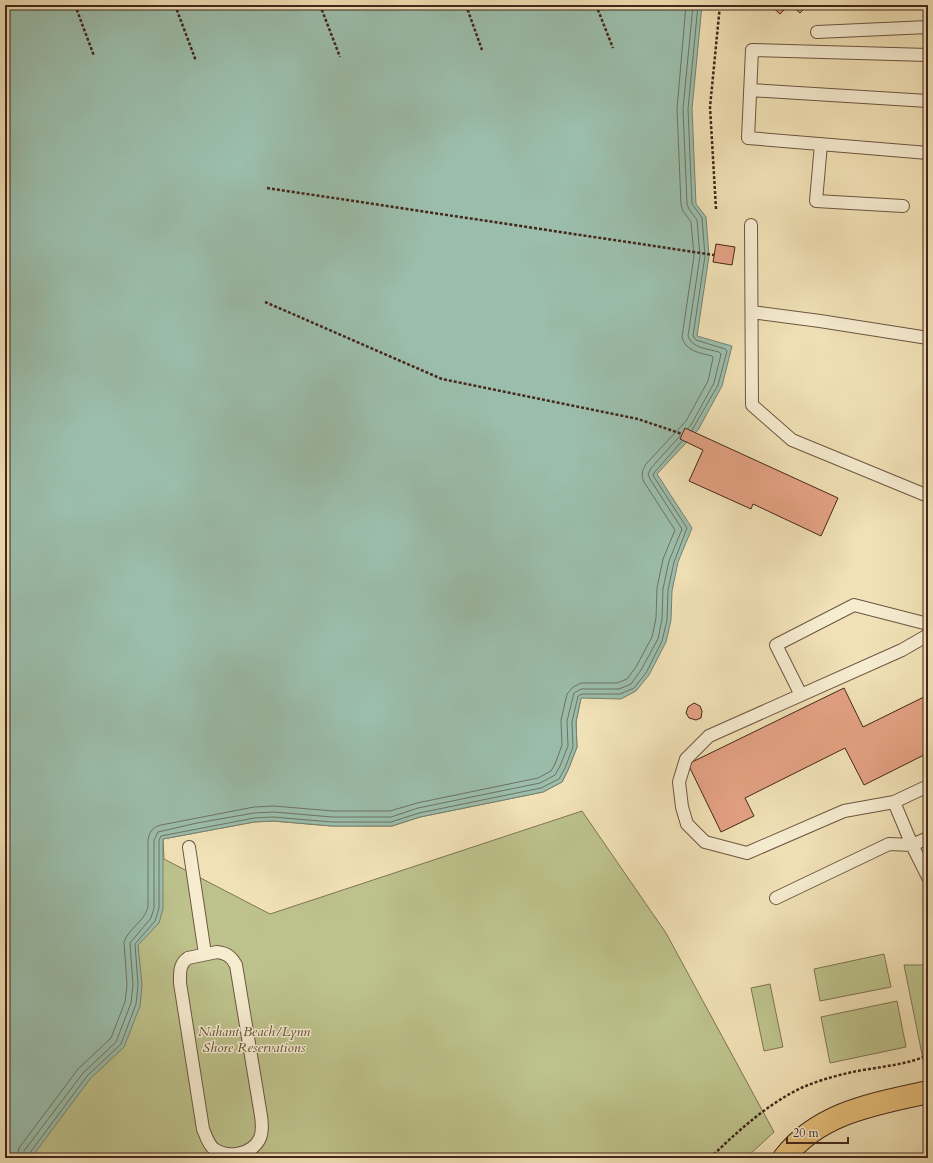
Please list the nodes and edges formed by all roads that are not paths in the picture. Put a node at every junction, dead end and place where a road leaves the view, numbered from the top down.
1 (928, 27) edge
2 (818, 32) dead end
3 (928, 55) edge
4 (750, 90) junction
5 (928, 101) edge
6 (821, 144) junction
7 (928, 153) edge
8 (903, 206) dead end
9 (751, 224) dead end
10 (752, 312) junction
11 (928, 338) edge
12 (928, 496) edge
13 (928, 624) edge
14 (928, 635) edge
15 (801, 695) junction
16 (928, 786) edge
17 (894, 802) junction
18 (928, 838) edge
19 (912, 845) junction
20 (188, 847) dead end
21 (928, 877) edge
22 (776, 898) dead end
23 (205, 954) junction
24 (928, 1092) edge
25 (240, 1156) edge
26 (784, 1158) edge

1 - 2 lane
3 - 4 lane
4 - 5 lane
4 - 6 lane
6 - 7 lane
6 - 8 lane
9 - 10 lane
10 - 11 lane
10 - 12 lane
13 - 15 lane
14 - 15 lane
15 - 17 lane
16 - 17 lane
17 - 19 lane
18 - 19 lane
19 - 21 lane
19 - 22 lane
20 - 23 lane
23 - 25 lane
23 - 25 lane
24 - 26 highway

